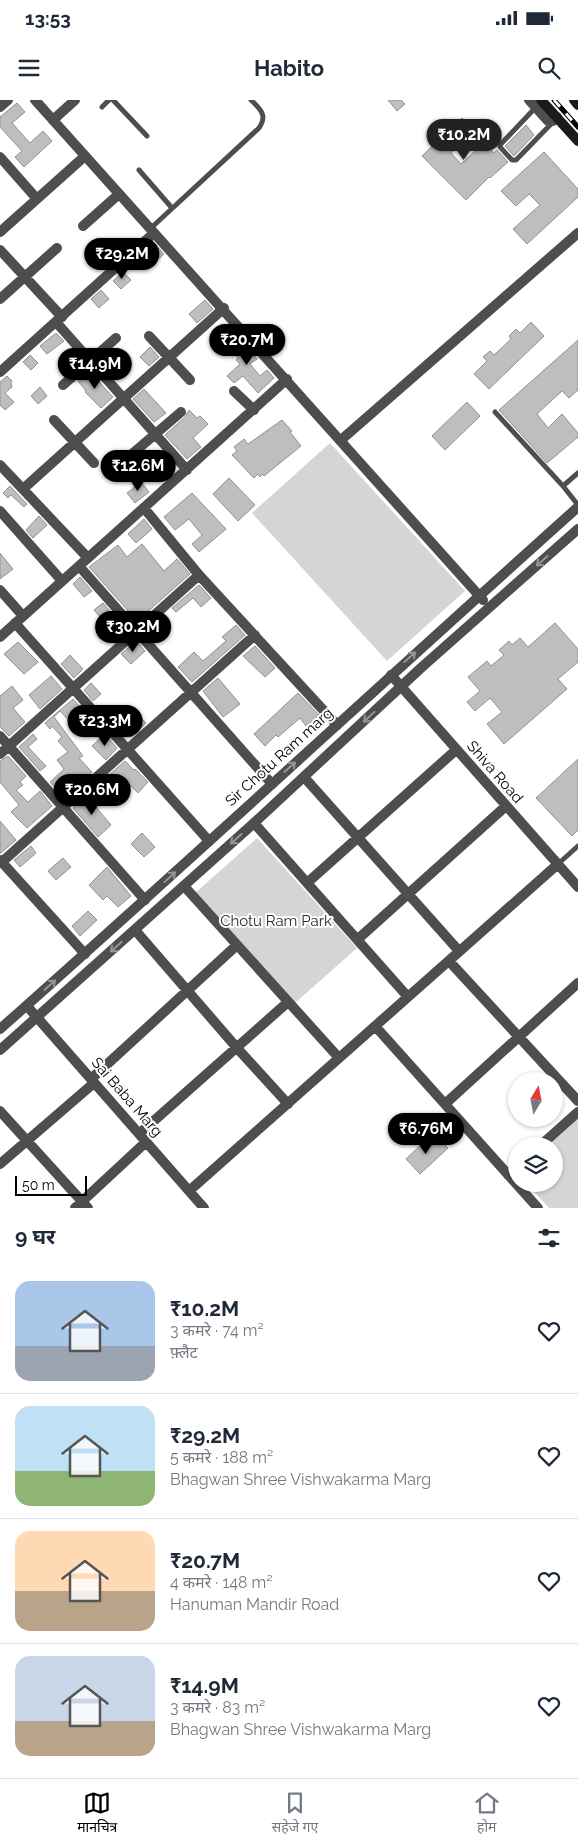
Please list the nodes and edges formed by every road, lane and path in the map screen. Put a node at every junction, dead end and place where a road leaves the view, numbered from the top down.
1 (8, 100) edge
2 (35, 100) edge
3 (75, 100) edge
4 (111, 100) edge
5 (251, 100) edge
6 (574, 100) edge
7 (537, 102) edge
8 (578, 105) edge
9 (0, 107) edge
10 (102, 107) dead end
11 (555, 119) junction
12 (53, 120) junction
13 (147, 136) dead end
14 (578, 141) edge
15 (85, 156) junction
16 (0, 157) edge
17 (9, 166) junction
18 (139, 170) dead end
19 (0, 174) edge
20 (119, 194) junction
21 (37, 198) junction
22 (172, 208) junction
23 (83, 226) dead end
24 (152, 231) junction
25 (0, 232) edge
26 (578, 233) edge
27 (57, 248) dead end
28 (0, 250) edge
29 (25, 277) junction
30 (0, 299) edge
31 (224, 308) junction
32 (59, 319) junction
33 (149, 336) dead end
34 (116, 338) dead end
35 (169, 357) junction
36 (91, 361) junction
37 (0, 372) edge
38 (287, 379) junction
39 (190, 380) dead end
40 (63, 385) dead end
41 (234, 391) dead end
42 (124, 398) junction
43 (254, 410) junction
44 (181, 412) dead end
45 (495, 412) dead end
46 (54, 420) dead end
47 (156, 434) junction
48 (341, 440) junction
49 (74, 442) junction
50 (125, 460) dead end
51 (94, 463) dead end
52 (0, 465) edge
53 (187, 470) junction
54 (578, 473) edge
55 (563, 486) junction
56 (22, 489) junction
57 (578, 506) edge
58 (144, 508) junction
59 (0, 512) edge
60 (578, 529) edge
61 (88, 558) junction
62 (79, 566) junction
63 (199, 576) junction
64 (62, 581) junction
65 (0, 590) edge
66 (480, 595) junction
67 (490, 607) junction
68 (19, 620) junction
69 (137, 631) junction
70 (255, 635) junction
71 (0, 637) edge
72 (391, 675) junction
73 (401, 687) junction
74 (74, 688) junction
75 (191, 692) junction
76 (337, 725) junction
77 (0, 736) edge
78 (9, 746) junction
79 (128, 750) junction
80 (456, 750) junction
81 (0, 754) edge
82 (304, 777) junction
83 (272, 784) junction
84 (506, 806) junction
85 (63, 807) junction
86 (254, 823) junction
87 (358, 838) junction
88 (210, 841) junction
89 (578, 846) edge
90 (1, 861) edge
91 (558, 864) junction
92 (307, 883) junction
93 (184, 886) junction
94 (578, 887) edge
95 (408, 894) junction
96 (146, 900) junction
97 (135, 930) junction
98 (358, 939) junction
99 (237, 945) junction
100 (459, 952) junction
101 (84, 954) junction
102 (449, 960) junction
103 (578, 983) edge
104 (188, 992) junction
105 (408, 996) junction
106 (288, 1002) junction
107 (27, 1006) junction
108 (37, 1017) junction
109 (375, 1026) junction
110 (0, 1029) edge
111 (519, 1036) junction
112 (237, 1048) junction
113 (0, 1050) edge
114 (339, 1058) junction
115 (92, 1081) junction
116 (578, 1101) edge
117 (288, 1104) junction
118 (444, 1104) junction
119 (0, 1111) edge
120 (578, 1112) edge
121 (550, 1137) edge
122 (143, 1138) junction
123 (27, 1140) junction
124 (0, 1164) edge
125 (508, 1175) edge
126 (190, 1191) junction
127 (523, 1192) edge
128 (82, 1206) edge
129 (204, 1208) edge
130 (538, 1208) edge

1 - 9 street
2 - 12 street
3 - 12 street
4 - 10 lane
4 - 13 lane
5 - 22 lane
6 - 8 main road
7 - 11 main road
7 - 11 lane
11 - 14 main road
12 - 15 street
15 - 20 street
15 - 21 street
16 - 17 street
17 - 19 street
17 - 21 street
18 - 22 lane
20 - 23 street
20 - 24 street
21 - 25 street
22 - 24 lane
24 - 31 street
24 - 32 street
26 - 48 street
27 - 29 street
28 - 29 street
29 - 30 street
29 - 32 street
31 - 35 street
31 - 38 street
32 - 36 street
32 - 37 street
33 - 35 street
34 - 36 street
35 - 39 street
35 - 42 street
36 - 40 street
36 - 42 street
38 - 43 street
38 - 48 street
41 - 43 street
42 - 47 street
42 - 49 street
43 - 53 street
44 - 47 street
45 - 55 lane
46 - 49 street
47 - 50 street
47 - 53 street
48 - 66 street
49 - 51 street
49 - 56 street
52 - 56 street
53 - 58 street
54 - 55 lane
55 - 57 lane
56 - 61 street
57 - 66 street, Sir Chotu Ram marg
58 - 61 street
58 - 63 street
59 - 64 street
60 -> 67 street, Sir Chotu Ram marg
61 - 62 street
62 - 64 street
62 - 69 street
63 - 69 street
63 - 70 street
64 - 68 street
65 - 68 street
66 - 67 street
72 -> 66 street, Sir Chotu Ram marg
67 - 73 street, Sir Chotu Ram marg
68 - 71 street
68 - 74 street
69 - 74 street
69 - 75 street
70 - 75 street
70 - 76 street
72 - 73 street, Shiva Road
72 - 76 street, Sir Chotu Ram marg
73 - 80 street, Shiva Road
73 -> 82 street, Sir Chotu Ram marg
74 - 78 street
74 - 79 street
75 - 79 street
75 - 83 street
83 -> 76 street, Sir Chotu Ram marg
77 - 78 street
78 - 81 street
78 - 85 street
79 - 85 street
79 - 88 street
80 - 84 street, Shiva Road
80 - 87 street
82 - 86 street, Sir Chotu Ram marg
82 - 87 street
83 - 88 street, Sir Chotu Ram marg
84 - 91 street, Shiva Road
84 - 95 street
85 - 90 street
85 - 96 street
86 - 92 street
86 -> 93 street, Sir Chotu Ram marg
87 - 92 street
87 - 95 street
96 -> 88 street, Sir Chotu Ram marg
89 - 91 lane
90 - 101 street
91 - 94 street, Shiva Road
91 - 100 street
92 - 98 street
93 - 97 street, Sir Chotu Ram marg
93 - 99 street
95 - 98 street
95 - 100 street
96 - 101 street, Sir Chotu Ram marg
97 - 104 street
97 -> 108 street, Sir Chotu Ram marg
98 - 105 street
99 - 104 street
99 - 106 street
100 - 102 street
107 -> 101 street, Sir Chotu Ram marg
102 - 105 street
102 - 111 street
103 - 111 street
104 - 112 street
104 - 115 street
105 - 109 street
106 - 112 street
106 - 114 street
107 - 108 street, Sai Baba Marg
107 - 110 street, Sir Chotu Ram marg
108 - 113 street, Sir Chotu Ram marg
108 - 115 street, Sai Baba Marg
109 - 114 street
109 - 118 street
111 - 116 street
111 - 118 street
112 - 117 street
112 - 122 street
114 - 117 street
115 - 122 street, Sai Baba Marg
115 - 123 street
117 - 126 street
118 - 125 street
119 - 123 street
120 - 121 street
122 - 126 street, Sai Baba Marg
122 - 128 street
123 - 124 street
123 - 128 street
126 - 129 street, Sai Baba Marg
127 - 130 street

